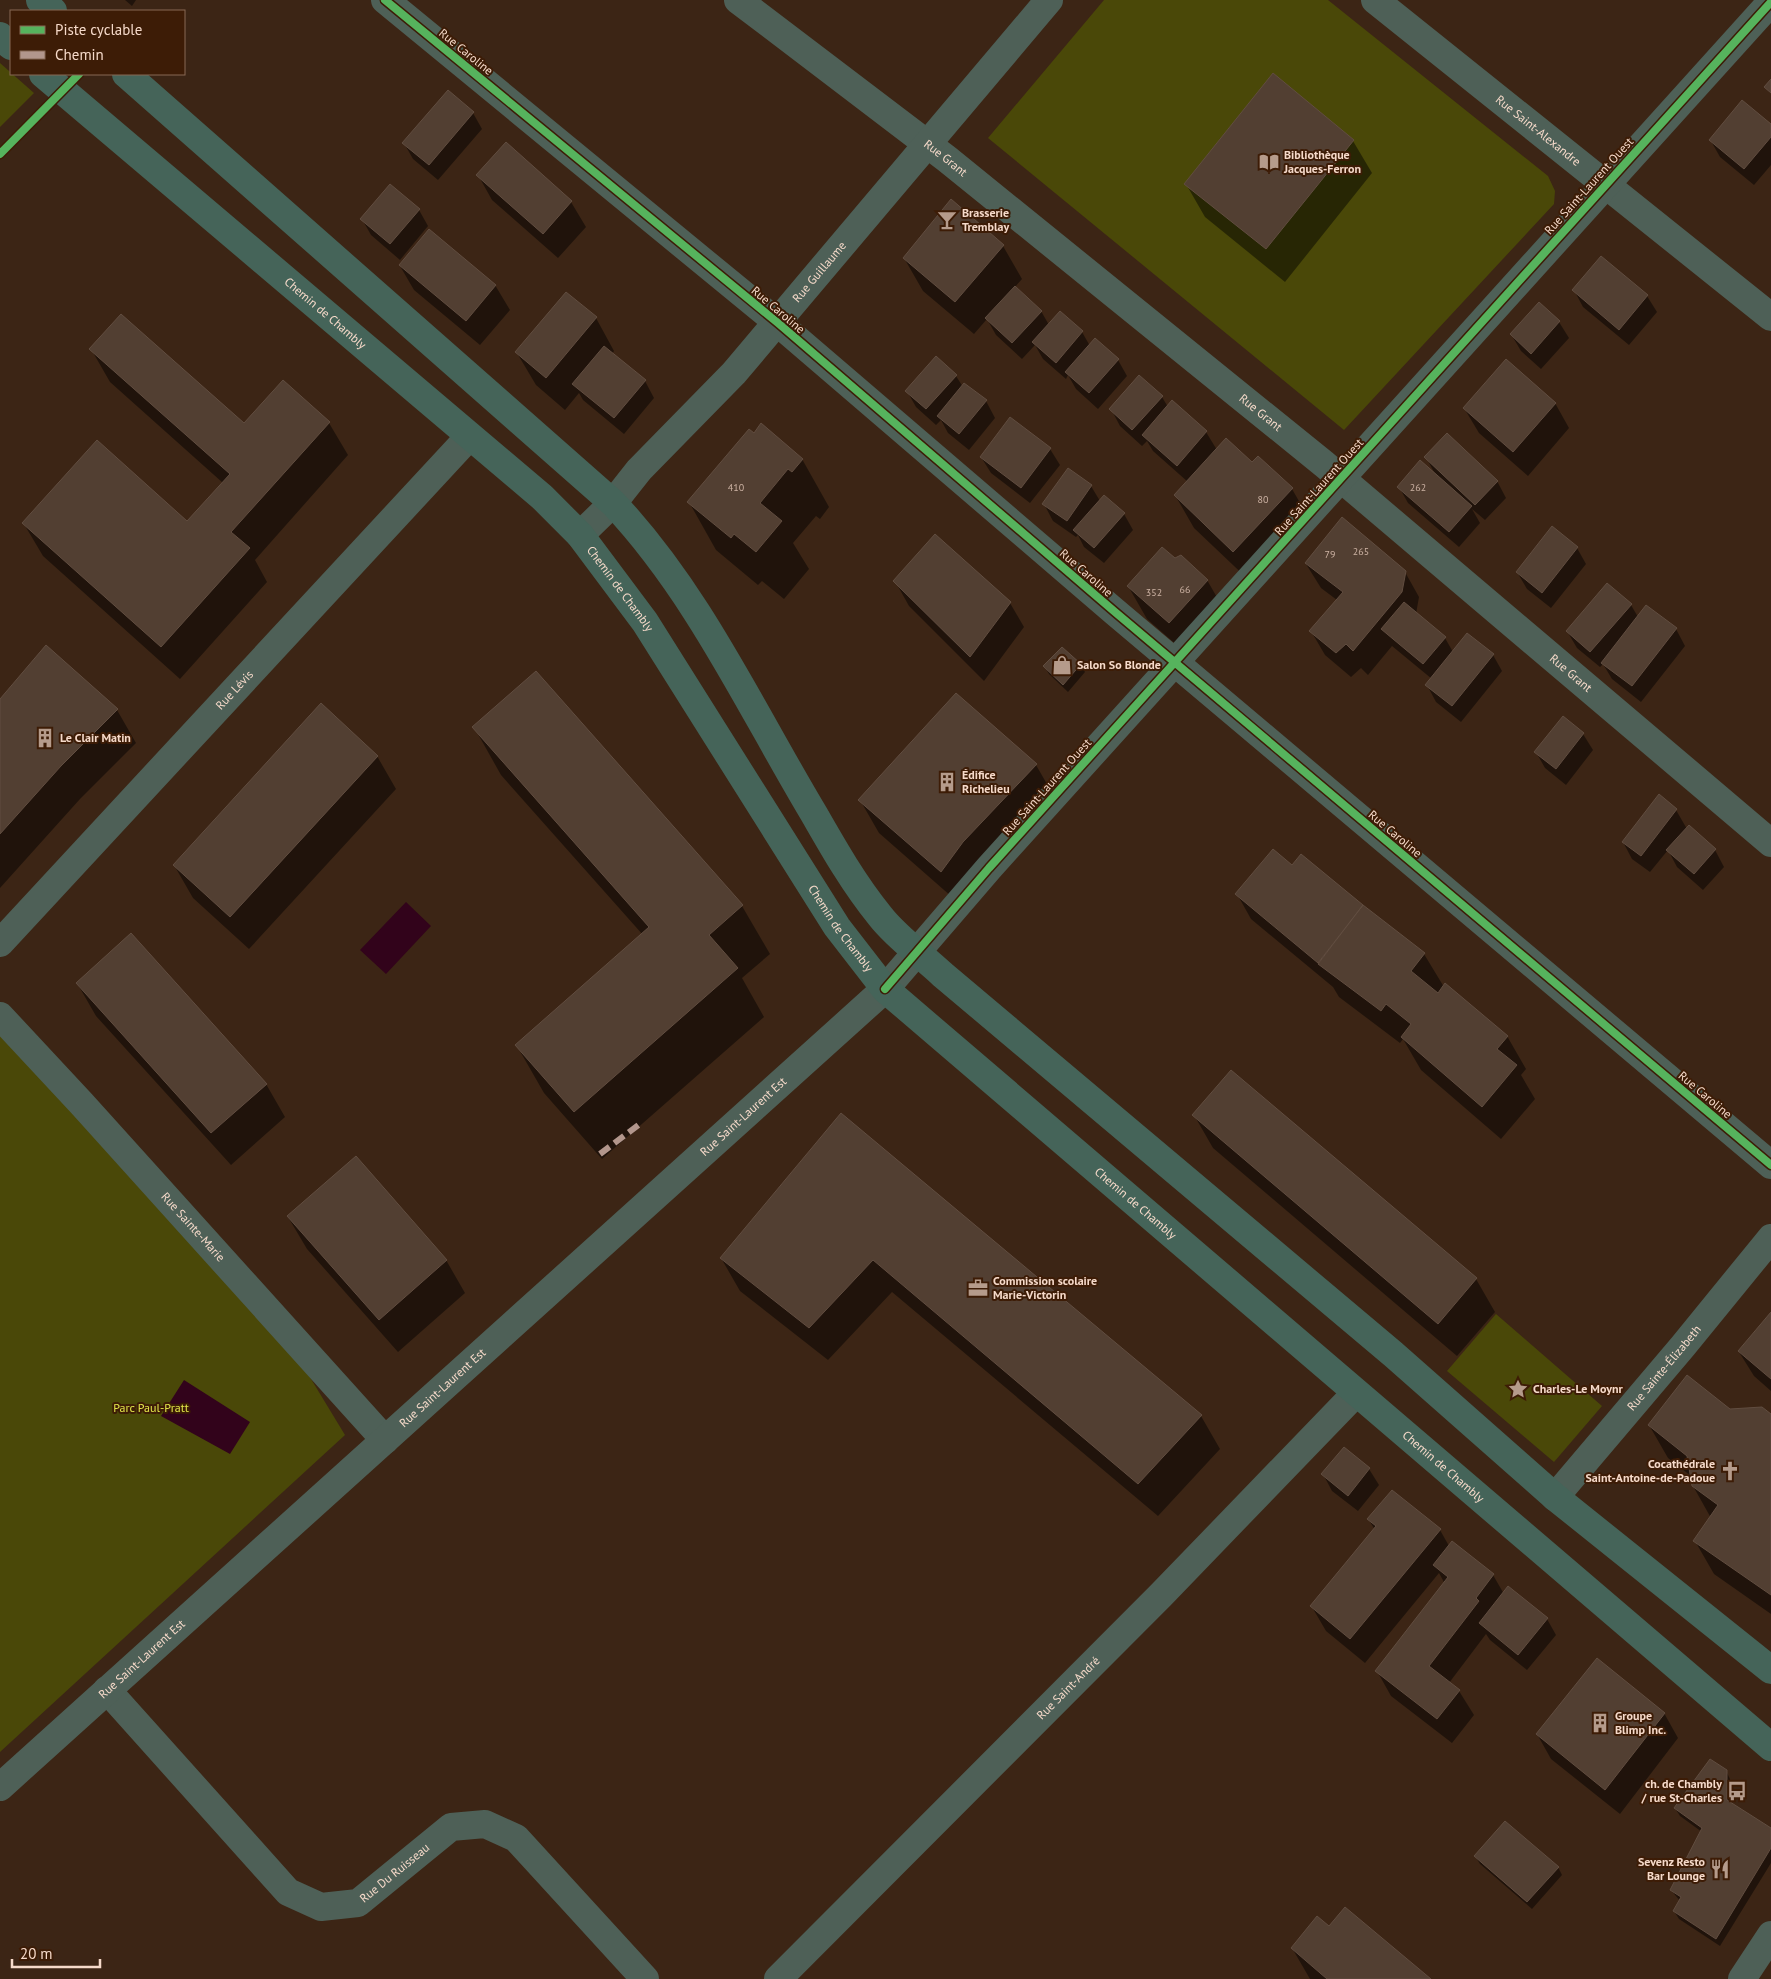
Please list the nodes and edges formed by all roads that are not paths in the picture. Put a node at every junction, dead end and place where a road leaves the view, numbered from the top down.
1 (40, 0) edge
2 (385, 0) edge
3 (738, 0) edge
4 (1049, 0) edge
5 (1375, 0) edge
6 (1771, 2) edge
7 (52, 10) edge
8 (0, 36) edge
9 (10, 45) edge
10 (44, 75) edge
11 (127, 75) edge
12 (927, 144) junction
13 (1606, 185) junction
14 (1771, 318) edge
15 (778, 323) junction
16 (469, 437) junction
17 (1340, 480) junction
18 (613, 503) junction
19 (580, 535) junction
20 (1174, 662) junction
21 (1771, 843) edge
22 (0, 943) edge
23 (918, 952) junction
24 (885, 989) junction
25 (0, 1016) edge
26 (1771, 1165) edge
27 (1771, 1238) edge
28 (1356, 1393) junction
29 (385, 1440) junction
30 (1555, 1498) junction
31 (1771, 1670) edge
32 (107, 1690) junction
33 (1771, 1747) edge
34 (0, 1787) edge
35 (1771, 1935) edge
36 (645, 1979) edge
37 (778, 1979) edge
38 (1742, 1979) edge

1 - 7 main road
2 - 15 street, Rue Caroline
3 - 12 street, Rue Grant
4 - 12 street, Rue Guillaume
5 - 13 street, Rue Saint-Alexandre
6 - 13 street, Rue Saint-Laurent Ouest
8 - 9 main road
10 - 16 main road, Chemin de Chambly
11 - 18 main road
12 - 15 street, Rue Guillaume
12 - 17 street, Rue Grant
13 - 14 street, Rue Saint-Alexandre
13 - 17 street, Rue Saint-Laurent Ouest
15 - 18 street, Rue Guillaume
15 - 20 street, Rue Caroline
16 - 19 main road, Chemin de Chambly
16 - 22 street, Rue Lévis
17 - 20 street, Rue Saint-Laurent Ouest
17 - 21 street, Rue Grant
18 - 19 street, Rue Guillaume
18 - 23 main road
19 - 24 main road, Chemin de Chambly
20 - 23 street, Rue Saint-Laurent Ouest
20 - 26 street, Rue Caroline
23 - 24 street, Rue Saint-Laurent Ouest
23 - 30 main road
24 - 28 main road, Chemin de Chambly
24 - 29 street, Rue Saint-Laurent Est
25 - 29 street, Rue Sainte-Marie
27 - 30 street, Rue Sainte-Élizabeth
28 - 33 main road, Chemin de Chambly
28 - 37 street, Rue Saint-André
29 - 32 street, Rue Saint-Laurent Est
30 - 31 main road
32 - 34 street, Rue Saint-Laurent Est
32 - 36 street, Rue Du Ruisseau
35 - 38 street

